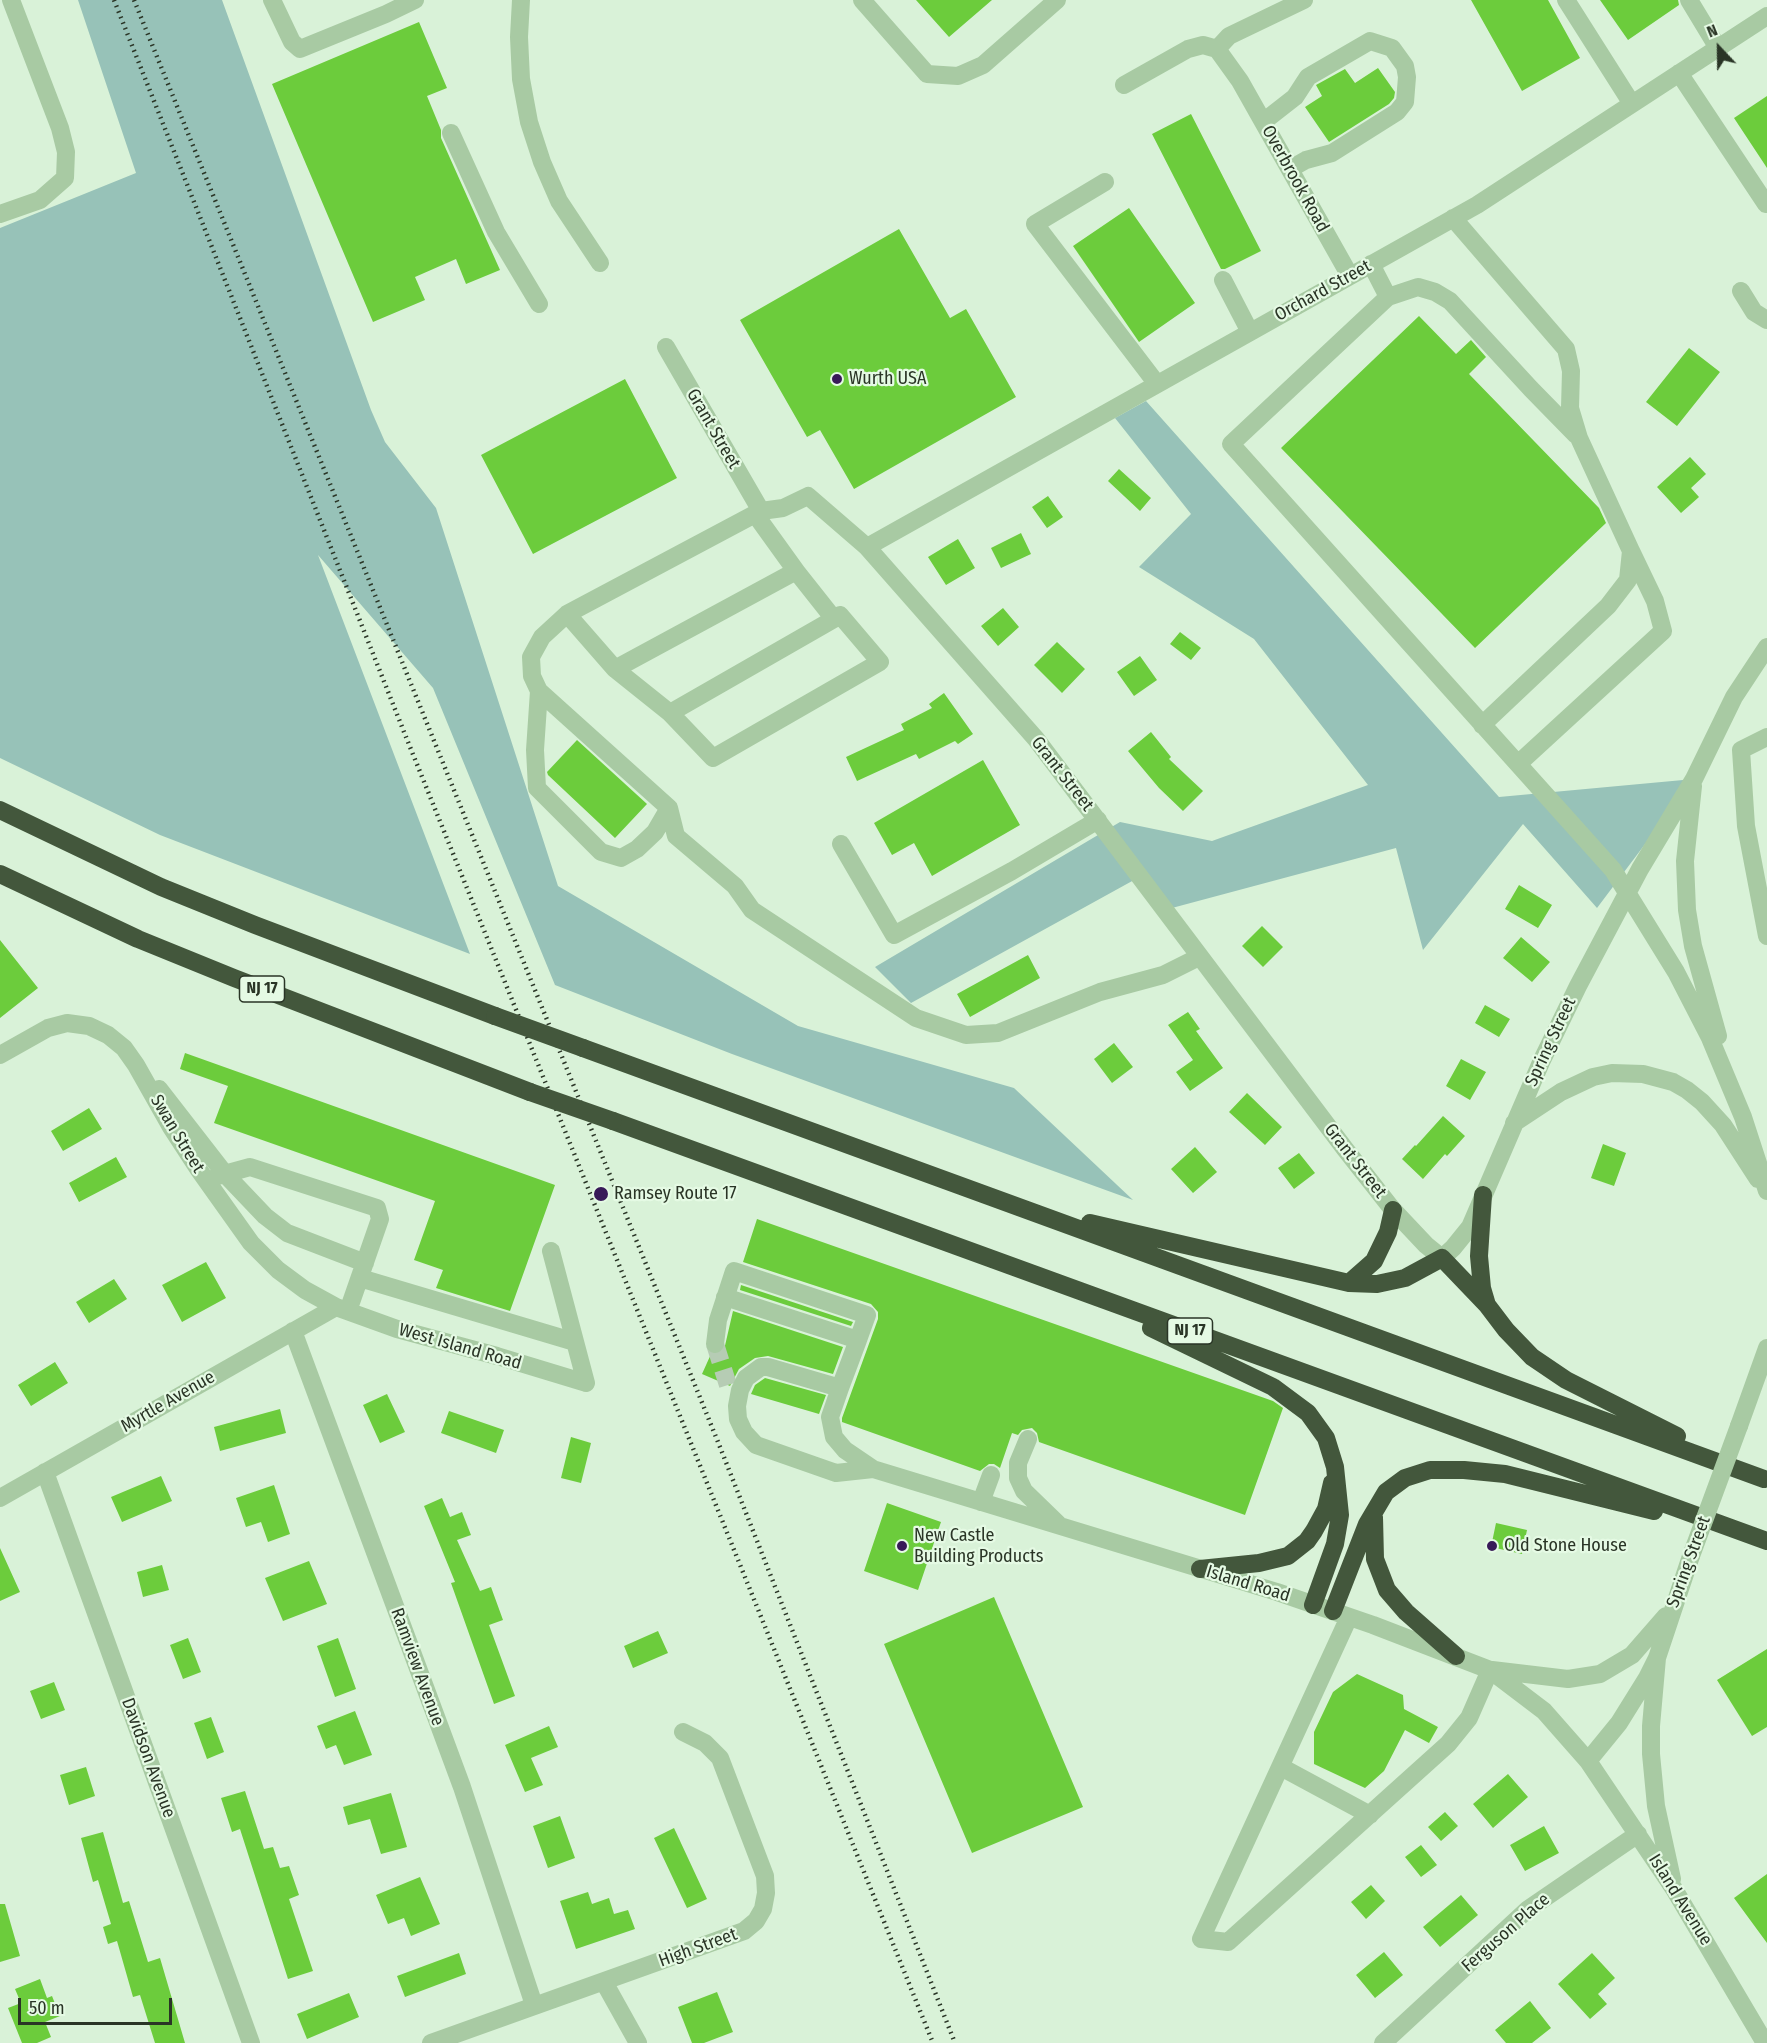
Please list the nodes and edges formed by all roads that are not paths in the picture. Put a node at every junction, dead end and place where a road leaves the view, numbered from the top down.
1 (11, 0) edge
2 (272, 0) edge
3 (415, 0) edge
4 (521, 0) edge
5 (862, 0) edge
6 (1057, 0) edge
7 (1304, 0) edge
8 (1566, 0) edge
9 (1689, 0) edge
10 (1767, 16) edge
11 (1718, 48) junction
12 (1217, 49) junction
13 (1679, 73) junction
14 (1124, 85) dead end
15 (1632, 104) junction
16 (1263, 122) junction
17 (451, 133) dead end
18 (1290, 169) junction
19 (1105, 182) dead end
20 (1767, 203) edge
21 (0, 214) edge
22 (1454, 218) junction
23 (600, 262) dead end
24 (1371, 264) junction
25 (1350, 276) junction
26 (1223, 280) dead end
27 (1741, 291) dead end
28 (1388, 297) junction
29 (539, 304) dead end
30 (1767, 320) edge
31 (1250, 332) junction
32 (666, 347) dead end
33 (1157, 384) junction
34 (1579, 438) junction
35 (758, 512) junction
36 (867, 547) junction
37 (1631, 551) junction
38 (796, 571) junction
39 (567, 614) junction
40 (834, 619) junction
41 (1767, 647) edge
42 (615, 669) junction
43 (539, 691) junction
44 (670, 713) junction
45 (1482, 725) junction
46 (1715, 736) junction
47 (1767, 737) edge
48 (1741, 750) junction
49 (1518, 764) junction
50 (1694, 778) junction
51 (669, 808) junction
52 (0, 810) edge
53 (1098, 820) junction
54 (841, 844) dead end
55 (0, 874) edge
56 (0, 886) edge
57 (1627, 893) junction
58 (42, 894) junction
59 (1767, 936) edge
60 (1199, 957) junction
61 (0, 1055) edge
62 (144, 1079) junction
63 (1731, 1089) junction
64 (1514, 1123) junction
65 (225, 1174) junction
66 (205, 1179) junction
67 (1767, 1192) edge
68 (1483, 1195) junction
69 (998, 1200) junction
70 (1393, 1210) junction
71 (551, 1251) dead end
72 (1442, 1258) junction
73 (362, 1270) junction
74 (1052, 1281) junction
75 (1349, 1282) junction
76 (725, 1297) junction
77 (1487, 1305) junction
78 (342, 1309) junction
79 (293, 1331) junction
80 (858, 1340) junction
81 (575, 1342) junction
82 (715, 1344) tunnel mouth
83 (1767, 1348) edge
84 (728, 1385) tunnel mouth
85 (840, 1388) junction
86 (738, 1419) junction
87 (1028, 1438) dead end
88 (1335, 1467) junction
89 (873, 1469) junction
90 (45, 1472) junction
91 (991, 1475) dead end
92 (1765, 1479) edge
93 (0, 1498) edge
94 (981, 1502) junction
95 (1375, 1509) junction
96 (1062, 1527) junction
97 (1744, 1533) junction
98 (1767, 1541) edge
99 (1200, 1569) junction
100 (1314, 1605) junction
101 (1672, 1608) junction
102 (1341, 1614) junction
103 (1456, 1656) junction
104 (1657, 1658) junction
105 (1490, 1670) junction
106 (683, 1732) dead end
107 (1588, 1761) junction
108 (1281, 1767) junction
109 (1370, 1815) junction
110 (1638, 1834) junction
111 (1674, 1889) junction
112 (604, 1982) junction
113 (534, 2005) junction
114 (251, 2043) edge
115 (431, 2043) edge
116 (638, 2043) edge
117 (1383, 2043) edge
118 (1765, 2043) edge

1 - 21 street
2 - 3 street
4 - 23 street
5 - 6 street
7 - 12 street
8 - 15 street
9 - 11 street
10 - 11 street, Orchard Street
11 - 13 street, Orchard Street
12 - 14 street
12 - 16 street, Overbrook Road
13 - 15 street, Orchard Street
13 - 20 street
15 - 22 street, Orchard Street
16 - 18 street, Overbrook Road
16 - 18 street
17 - 29 street
18 - 25 street, Overbrook Road
19 - 33 street
22 - 24 street, Orchard Street
22 - 34 street
24 - 25 street, Orchard Street
24 - 28 street
25 - 31 street, Orchard Street
26 - 31 street
27 - 30 street
28 - 34 street
28 - 45 street
31 - 33 street, Orchard Street
32 - 35 street, Grant Street
33 - 36 street, Orchard Street
34 - 37 street
35 - 36 street, Grant Street
35 - 38 street
35 - 39 street
36 - 53 street, Grant Street
37 - 45 street
37 - 49 street
38 - 40 street
38 - 42 street
39 - 42 street
39 - 43 street
40 - 44 street
40 - 44 street
41 - 46 street, Spring Street
42 - 44 street
43 - 51 street
43 - 51 street
45 - 49 street
46 - 48 street
46 - 50 street, Spring Street
47 - 48 street
48 - 59 street
49 - 57 street
50 - 57 street, Spring Street
50 - 63 street
51 - 60 street
52 - 69 highway, bridge
53 - 54 street
53 - 60 street, Grant Street
55 - 58 highway, NJ 17
56 - 58 highway
57 - 63 street
57 - 64 street, Spring Street
58 - 74 highway, NJ 17, bridge
60 - 70 street, Grant Street
61 - 62 street, Swan Street
62 - 65 street
62 - 66 street, Swan Street
63 - 67 street
64 - 67 street
64 - 68 street, Spring Street
65 - 66 street
65 - 73 street
65 - 73 street
66 - 78 street, Swan Street
68 - 72 street, Spring Street
68 - 77 highway
69 - 75 highway
69 - 92 highway
70 - 72 street, Grant Street
70 - 75 highway
71 - 81 street
72 - 75 highway
72 - 77 highway
73 - 78 street
73 - 81 street
74 - 88 highway
74 - 97 highway, NJ 17
76 - 80 street
76 - 80 street
76 - 82 street
77 - 92 highway
78 - 79 street, Myrtle Avenue
78 - 81 street, West Island Road
79 - 90 street, Myrtle Avenue
79 - 113 street, Ramview Avenue
80 - 85 street
83 - 101 street, Spring Street, bridge
84 - 86 street
85 - 86 street
85 - 89 street
86 - 89 street
87 - 96 street
88 - 99 highway
88 - 100 highway
89 - 94 street, Island Road
90 - 93 street, Myrtle Avenue
90 - 114 street, Davidson Avenue
91 - 94 street
94 - 96 street, Island Road
95 - 97 highway
95 - 102 highway
95 - 103 highway
96 - 99 street, Island Road
97 - 98 highway, NJ 17
99 - 100 street, Island Road
100 - 102 street, Island Road
101 - 104 street, Spring Street
101 - 105 street
102 - 103 street, Island Road
102 - 108 street
103 - 105 street, Island Road
104 - 107 street, Spring Street
104 - 111 street
105 - 107 street, Island Road
105 - 109 street
106 - 112 street, High Street
107 - 110 street, Island Avenue
108 - 109 street
108 - 109 street
110 - 111 street, Island Avenue
110 - 117 street, Ferguson Place
111 - 118 street, Island Avenue
112 - 113 street, High Street
112 - 116 street
113 - 115 street, High Street

